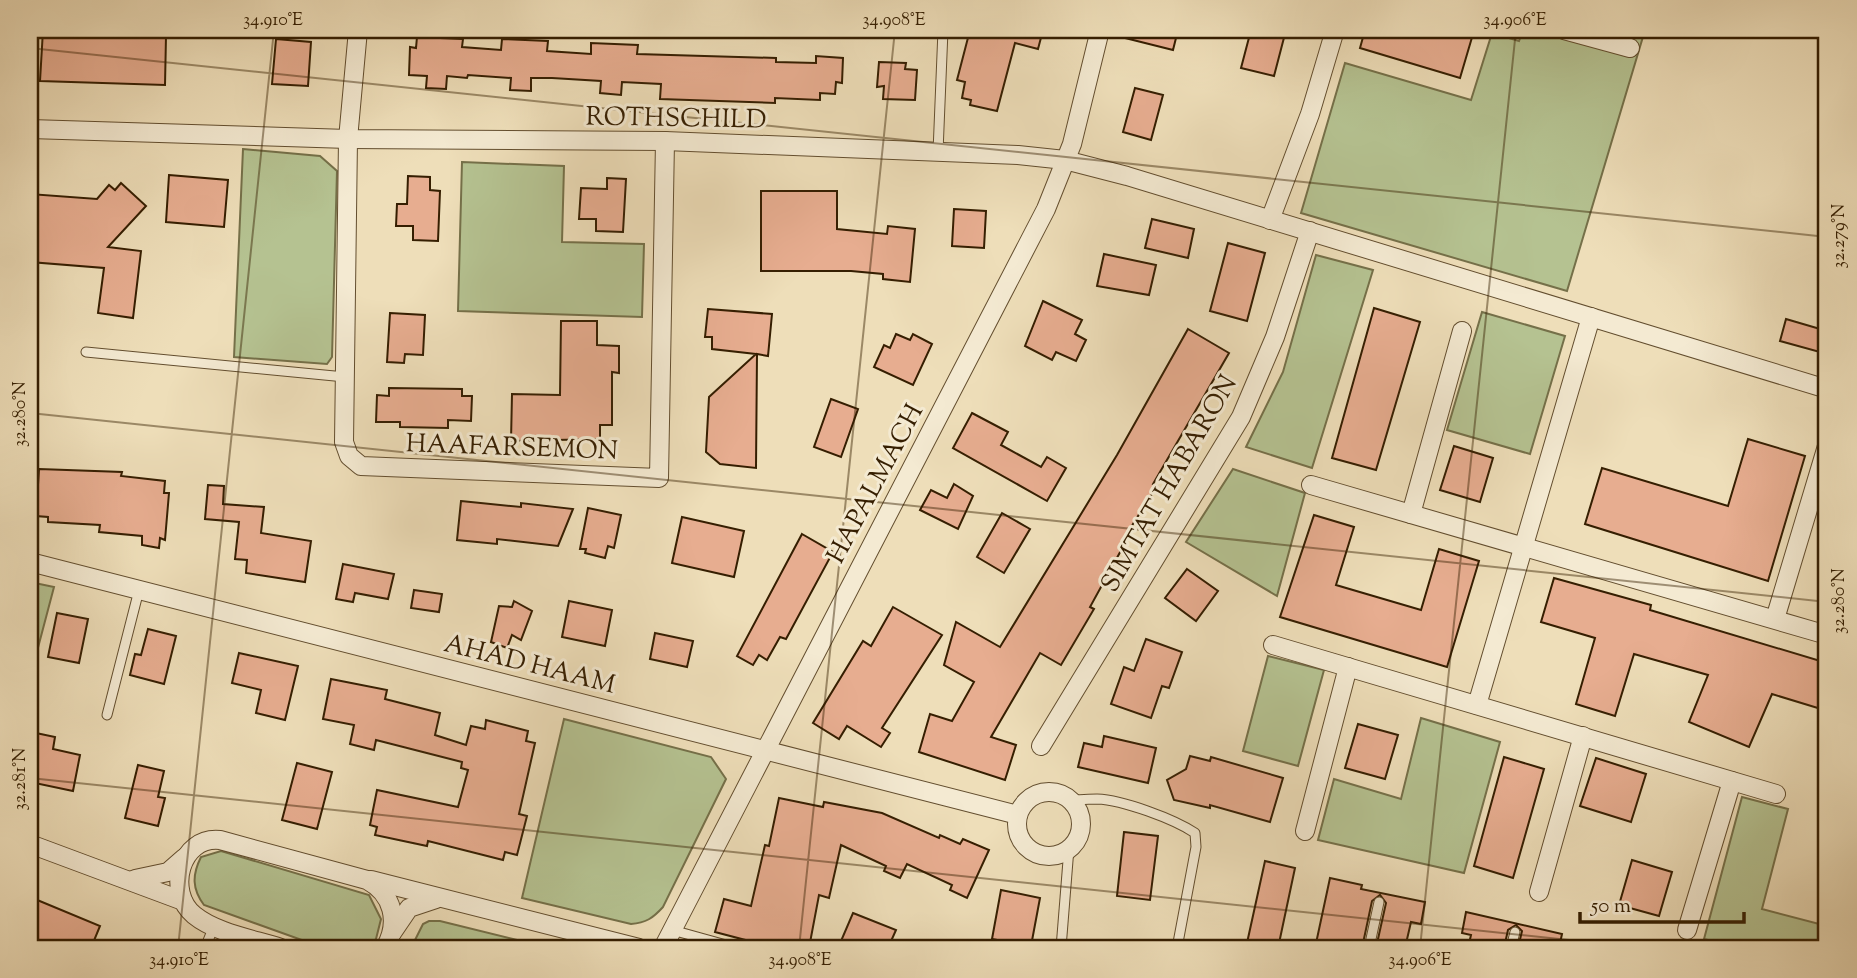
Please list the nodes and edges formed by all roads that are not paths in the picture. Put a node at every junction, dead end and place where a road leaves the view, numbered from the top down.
1 (358, 30) edge
2 (943, 30) edge
3 (1100, 30) edge
4 (1335, 30) edge
5 (1564, 30) edge
6 (1630, 48) dead end
7 (30, 129) edge
8 (348, 139) junction
9 (665, 141) junction
10 (938, 152) junction
11 (1066, 161) junction
12 (1270, 220) junction
13 (1310, 231) junction
14 (1591, 317) junction
15 (1462, 331) dead end
16 (86, 352) dead end
17 (345, 377) junction
18 (1827, 389) edge
19 (1827, 446) edge
20 (1311, 485) dead end
21 (1411, 514) junction
22 (1524, 546) junction
23 (30, 562) edge
24 (139, 590) junction
25 (1775, 620) junction
26 (1827, 635) edge
27 (1273, 645) dead end
28 (1348, 667) junction
29 (1477, 705) junction
30 (107, 715) dead end
31 (1583, 736) junction
32 (1041, 746) dead end
33 (765, 750) junction
34 (1732, 781) junction
35 (1776, 794) dead end
36 (1070, 800) junction
37 (1018, 815) junction
38 (1305, 831) dead end
39 (30, 844) edge
40 (1069, 848) junction
41 (186, 856) junction
42 (359, 877) junction
43 (130, 879) junction
44 (1539, 892) dead end
45 (443, 899) junction
46 (183, 901) junction
47 (1379, 902) dead end
48 (214, 926) junction
49 (672, 930) junction
50 (1687, 930) dead end
51 (1515, 932) dead end
52 (388, 941) edge
53 (205, 948) edge
54 (281, 948) edge
55 (639, 948) edge
56 (663, 948) edge
57 (737, 948) edge
58 (1061, 948) edge
59 (1177, 948) edge
60 (1369, 948) edge
61 (1511, 948) edge

1 - 8 street, HAAFARSEMON
2 - 10 lane
3 - 11 street, HAPALMACH
4 - 12 street
5 - 6 street
7 - 8 street, ROTHSCHILD
8 - 9 street, ROTHSCHILD
8 - 17 street, HAAFARSEMON
9 - 10 street, ROTHSCHILD
9 - 17 street, HAAFARSEMON
10 - 11 street, ROTHSCHILD
11 - 12 street, ROTHSCHILD
11 - 33 street, HAPALMACH
12 - 13 street, ROTHSCHILD
13 - 14 street, ROTHSCHILD
13 - 32 street, SIMTAT HABARON
14 - 18 street, ROTHSCHILD
14 - 22 street
15 - 21 street
16 - 17 lane
19 - 25 street
20 - 21 street
21 - 22 street
22 - 25 street
22 - 29 street
23 - 24 street, AHAD HAAM
24 - 30 lane
24 - 33 street, AHAD HAAM
25 - 26 street
27 - 28 street
28 - 29 street
28 - 38 street
29 - 31 street
31 - 34 street
31 - 44 street
33 - 37 street, AHAD HAAM
33 - 49 street, HAPALMACH
34 - 35 street
34 - 50 street
36 - 37 street
36 - 40 street
36 - 59 lane
37 - 40 street
39 - 43 street
40 - 58 lane
41 - 42 street
41 - 43 street
41 - 46 street
42 - 45 street
42 - 52 street
43 - 46 street
45 - 52 street
45 - 55 street
46 - 48 street
47 - 60 lane
48 - 53 lane
48 - 54 street
49 - 56 street, HAPALMACH
49 - 57 lane
51 - 61 lane

